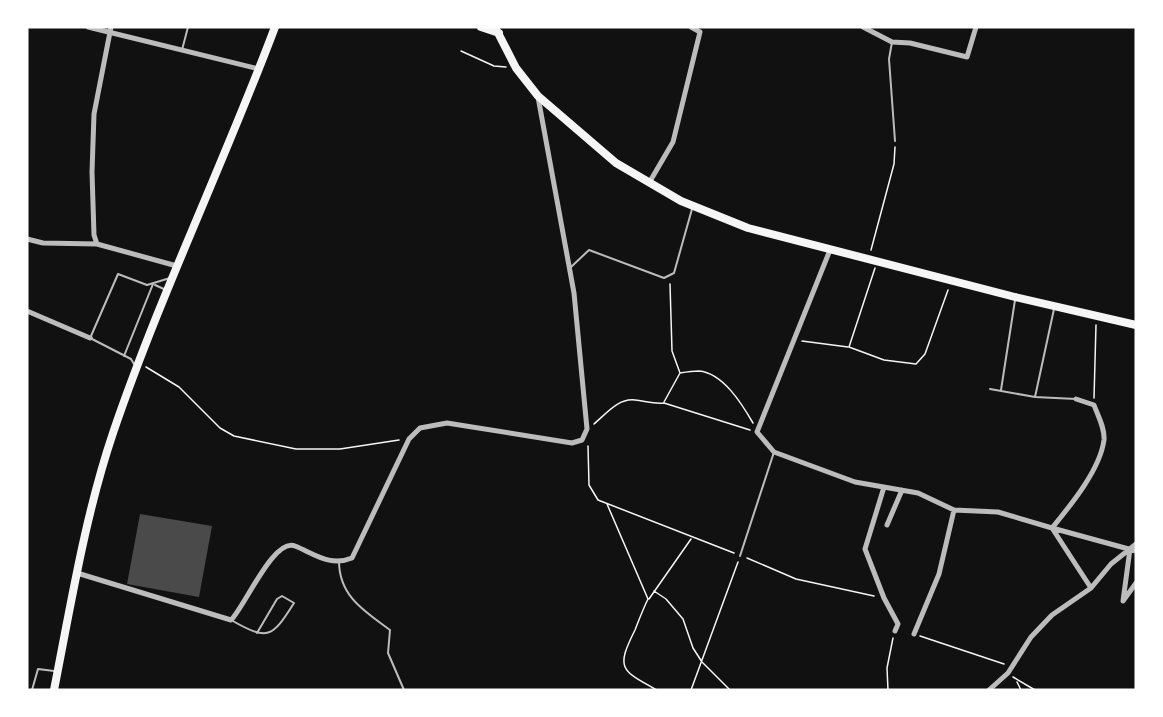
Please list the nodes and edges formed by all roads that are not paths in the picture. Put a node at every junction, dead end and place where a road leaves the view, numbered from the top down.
1 (88, 27) edge
2 (188, 27) edge
3 (275, 27) edge
4 (481, 27) edge
5 (691, 27) edge
6 (862, 27) edge
7 (976, 27) edge
8 (110, 30) edge
9 (497, 30) edge
10 (892, 42) junction
11 (182, 50) junction
12 (259, 69) junction
13 (538, 96) junction
14 (896, 141) road end
15 (649, 183) junction
16 (692, 206) junction
17 (27, 239) edge
18 (97, 244) junction
19 (830, 250) junction
20 (177, 266) junction
21 (569, 268) junction
22 (173, 277) junction
23 (153, 284) junction
24 (167, 292) junction
25 (1015, 297) junction
26 (1055, 306) junction
27 (27, 311) edge
28 (1136, 325) edge
29 (90, 338) junction
30 (124, 356) junction
31 (131, 359) junction
32 (140, 364) junction
33 (990, 389) dead end
34 (1001, 390) junction
35 (1035, 397) junction
36 (1076, 399) joint
37 (774, 452) junction
38 (884, 487) junction
39 (902, 490) junction
40 (954, 510) junction
41 (887, 525) dead end
42 (1052, 528) junction
43 (1136, 544) edge
44 (1133, 550) edge
45 (740, 556) road end
46 (339, 561) junction
47 (77, 573) junction
48 (1136, 583) edge
49 (1091, 588) junction
50 (231, 620) junction
51 (895, 631) road end
52 (257, 633) junction
53 (914, 634) road end
54 (57, 672) junction
55 (27, 687) edge
56 (32, 690) edge
57 (54, 690) edge
58 (404, 690) edge
59 (989, 690) edge

1 - 8 street
2 - 11 lane
3 - 12 main road
4 - 9 main road
5 - 15 street
6 - 10 street
7 - 10 street
8 - 11 street
8 - 18 street
9 - 13 main road
10 - 14 lane
11 - 12 street
12 - 20 main road
13 - 15 main road
13 - 21 street
15 - 16 main road
16 - 19 main road
16 - 21 lane
17 - 18 street
18 - 20 street
19 - 25 main road
19 - 37 street
20 - 22 main road
21 - 46 street
22 - 23 lane
22 - 24 main road
23 - 24 lane
23 - 29 lane
23 - 30 lane
24 - 32 main road
25 - 26 main road
25 - 34 lane
26 - 28 main road
26 - 35 lane
27 - 29 street
29 - 30 lane
30 - 31 lane
31 - 32 lane
31 - 32 lane
32 - 47 main road
33 - 34 lane
34 - 35 lane
35 - 36 lane
36 - 42 street
37 - 38 street
37 - 45 lane
38 - 39 street
38 - 51 street
39 - 40 street
39 - 41 street
40 - 42 street
40 - 53 street
42 - 44 street
42 - 49 street
43 - 44 street
44 - 48 street
44 - 49 street
46 - 50 street
46 - 58 lane
47 - 50 street
47 - 54 main road
49 - 59 street
50 - 52 lane
52 - 52 lane
54 - 56 lane
54 - 57 main road
55 - 56 lane

